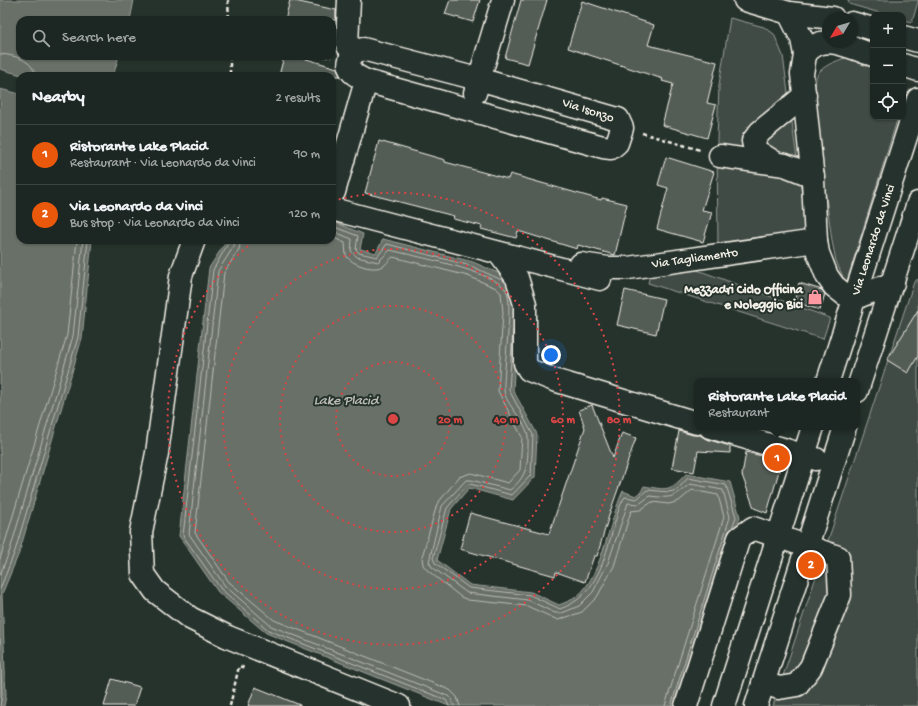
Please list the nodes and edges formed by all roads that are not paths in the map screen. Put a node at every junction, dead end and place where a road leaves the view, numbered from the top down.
1 (349, 0) edge
2 (503, 0) edge
3 (745, 0) edge
4 (795, 9) edge
5 (822, 15) edge
6 (858, 25) edge
7 (870, 28) edge
8 (822, 32) edge
9 (906, 38) edge
10 (918, 41) edge
11 (822, 42) edge
12 (853, 48) edge
13 (353, 52) junction
14 (870, 54) edge
15 (906, 66) edge
16 (918, 70) edge
17 (804, 75) junction
18 (479, 80) junction
19 (366, 81) junction
20 (918, 99) edge
21 (470, 110) junction
22 (720, 156) road end
23 (774, 162) junction
24 (813, 176) junction
25 (336, 189) edge
26 (336, 201) edge
27 (918, 203) edge
28 (878, 228) junction
29 (816, 241) junction
30 (911, 243) edge
31 (193, 244) edge
32 (499, 252) junction
33 (574, 262) dead end
34 (600, 279) dead end
35 (893, 283) junction
36 (855, 298) junction
37 (829, 378) edge
38 (860, 382) edge
39 (694, 422) edge
40 (720, 430) edge
41 (811, 430) edge
42 (844, 430) edge
43 (803, 455) junction
44 (833, 464) junction
45 (777, 536) junction
46 (806, 546) junction
47 (738, 661) junction
48 (765, 677) junction
49 (400, 706) edge
50 (686, 706) edge
51 (724, 706) edge
52 (756, 706) edge

1 - 13 street
2 - 18 street
3 - 4 street
4 - 5 street
4 - 8 street
4 - 17 street
6 - 7 street
9 - 10 street
11 - 17 street
12 - 14 street
13 - 18 street, Via Isonzo
13 - 19 street, Via Isonzo
15 - 16 street
17 - 23 street
17 - 24 street
18 - 21 street
18 - 21 street, Via Isonzo
19 - 21 street, Via Isonzo
19 - 25 street
20 - 28 street, Via Leonardo da Vinci
22 - 23 street
23 - 24 street
24 - 29 street
26 - 32 street
27 - 30 street
28 - 30 street
28 - 36 street, Via Leonardo da Vinci
29 - 33 street, Via Tagliamento
29 - 36 street
30 - 35 street
31 - 49 street
32 - 34 street
32 - 39 street
35 - 36 street
35 - 38 street
36 - 37 street, Via Leonardo da Vinci
40 - 43 street
41 - 43 street
42 - 44 street
43 - 44 street
43 - 45 street
44 - 46 street
45 - 46 street
45 - 47 street
45 - 50 street
46 - 48 street
46 - 48 street
47 - 48 street
47 - 51 street
48 - 52 street

